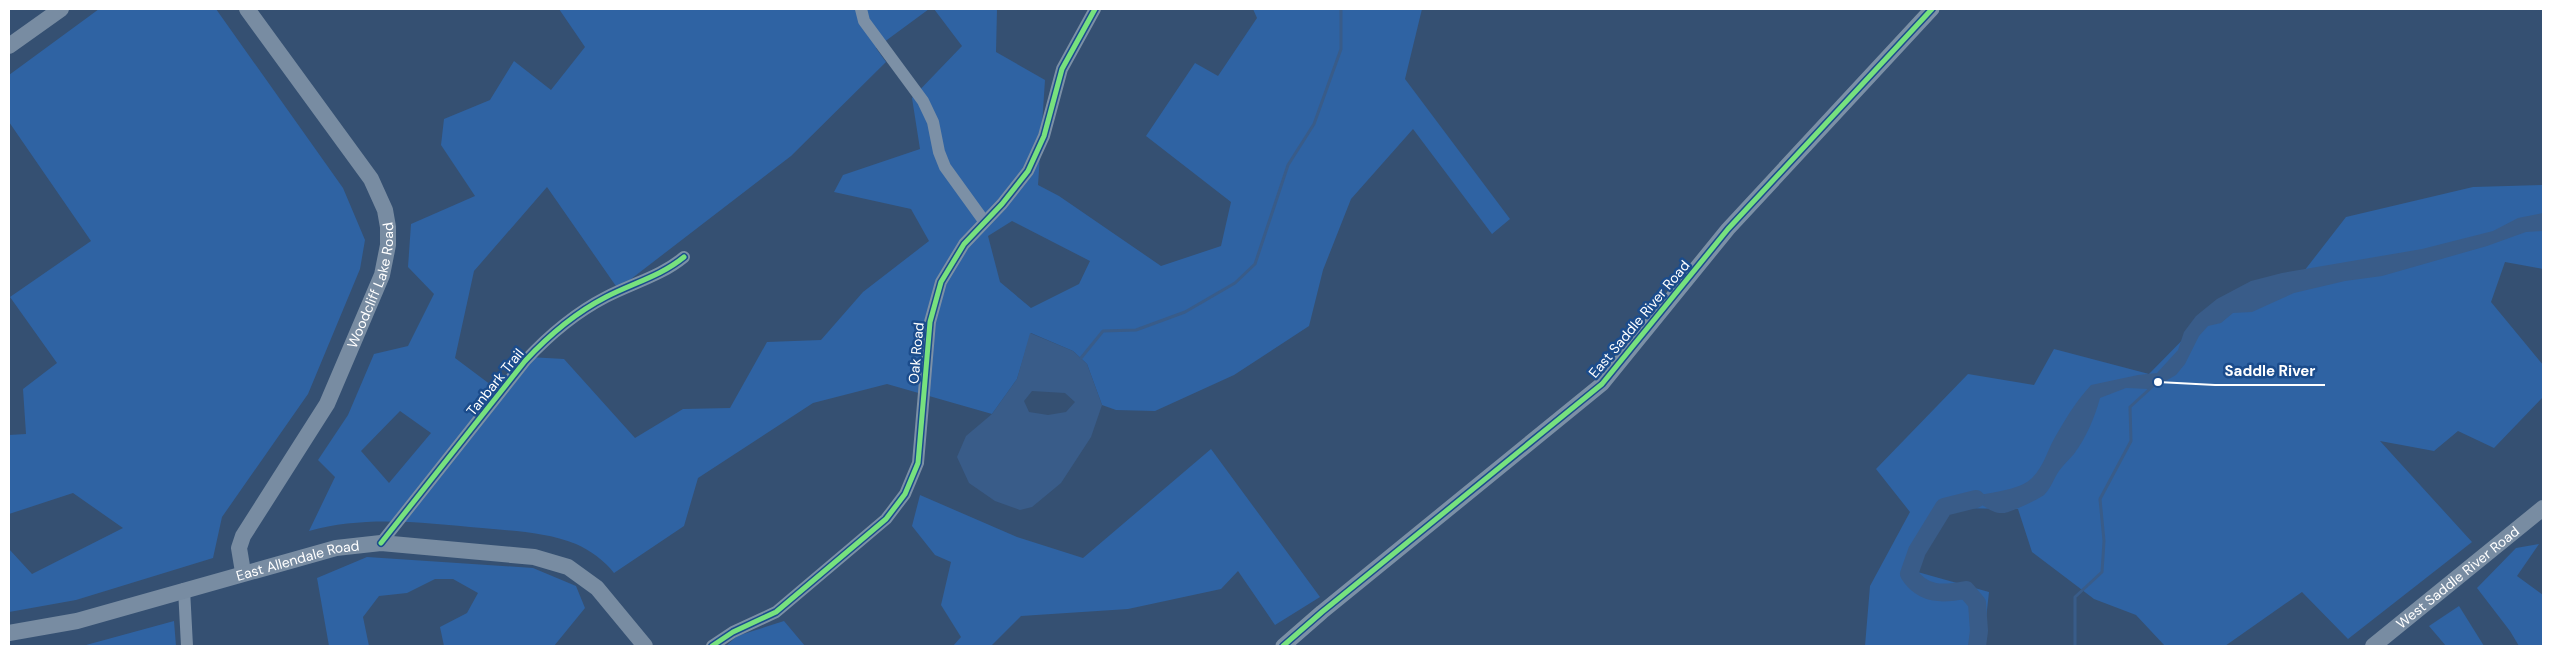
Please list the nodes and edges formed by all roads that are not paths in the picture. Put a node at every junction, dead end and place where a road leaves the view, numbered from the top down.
1 (61, 9) edge
2 (247, 9) edge
3 (861, 9) edge
4 (1095, 9) edge
5 (1932, 9) edge
6 (9, 46) edge
7 (984, 221) junction
8 (684, 257) dead end
9 (2543, 508) edge
10 (381, 543) junction
11 (243, 572) junction
12 (184, 589) junction
13 (9, 633) edge
14 (2380, 644) edge
15 (187, 646) edge
16 (645, 646) edge
17 (712, 646) edge
18 (1283, 646) edge

1 - 6 main road
2 - 11 main road, Woodcliff Lake Road
3 - 7 street
4 - 7 street, Oak Road
5 - 18 street, East Saddle River Road
7 - 17 street, Oak Road
8 - 10 street, Tanbark Trail
9 - 14 main road, West Saddle River Road
10 - 11 main road, East Allendale Road
10 - 16 main road, East Allendale Road
11 - 12 main road, East Allendale Road
12 - 13 main road, East Allendale Road
12 - 15 street

